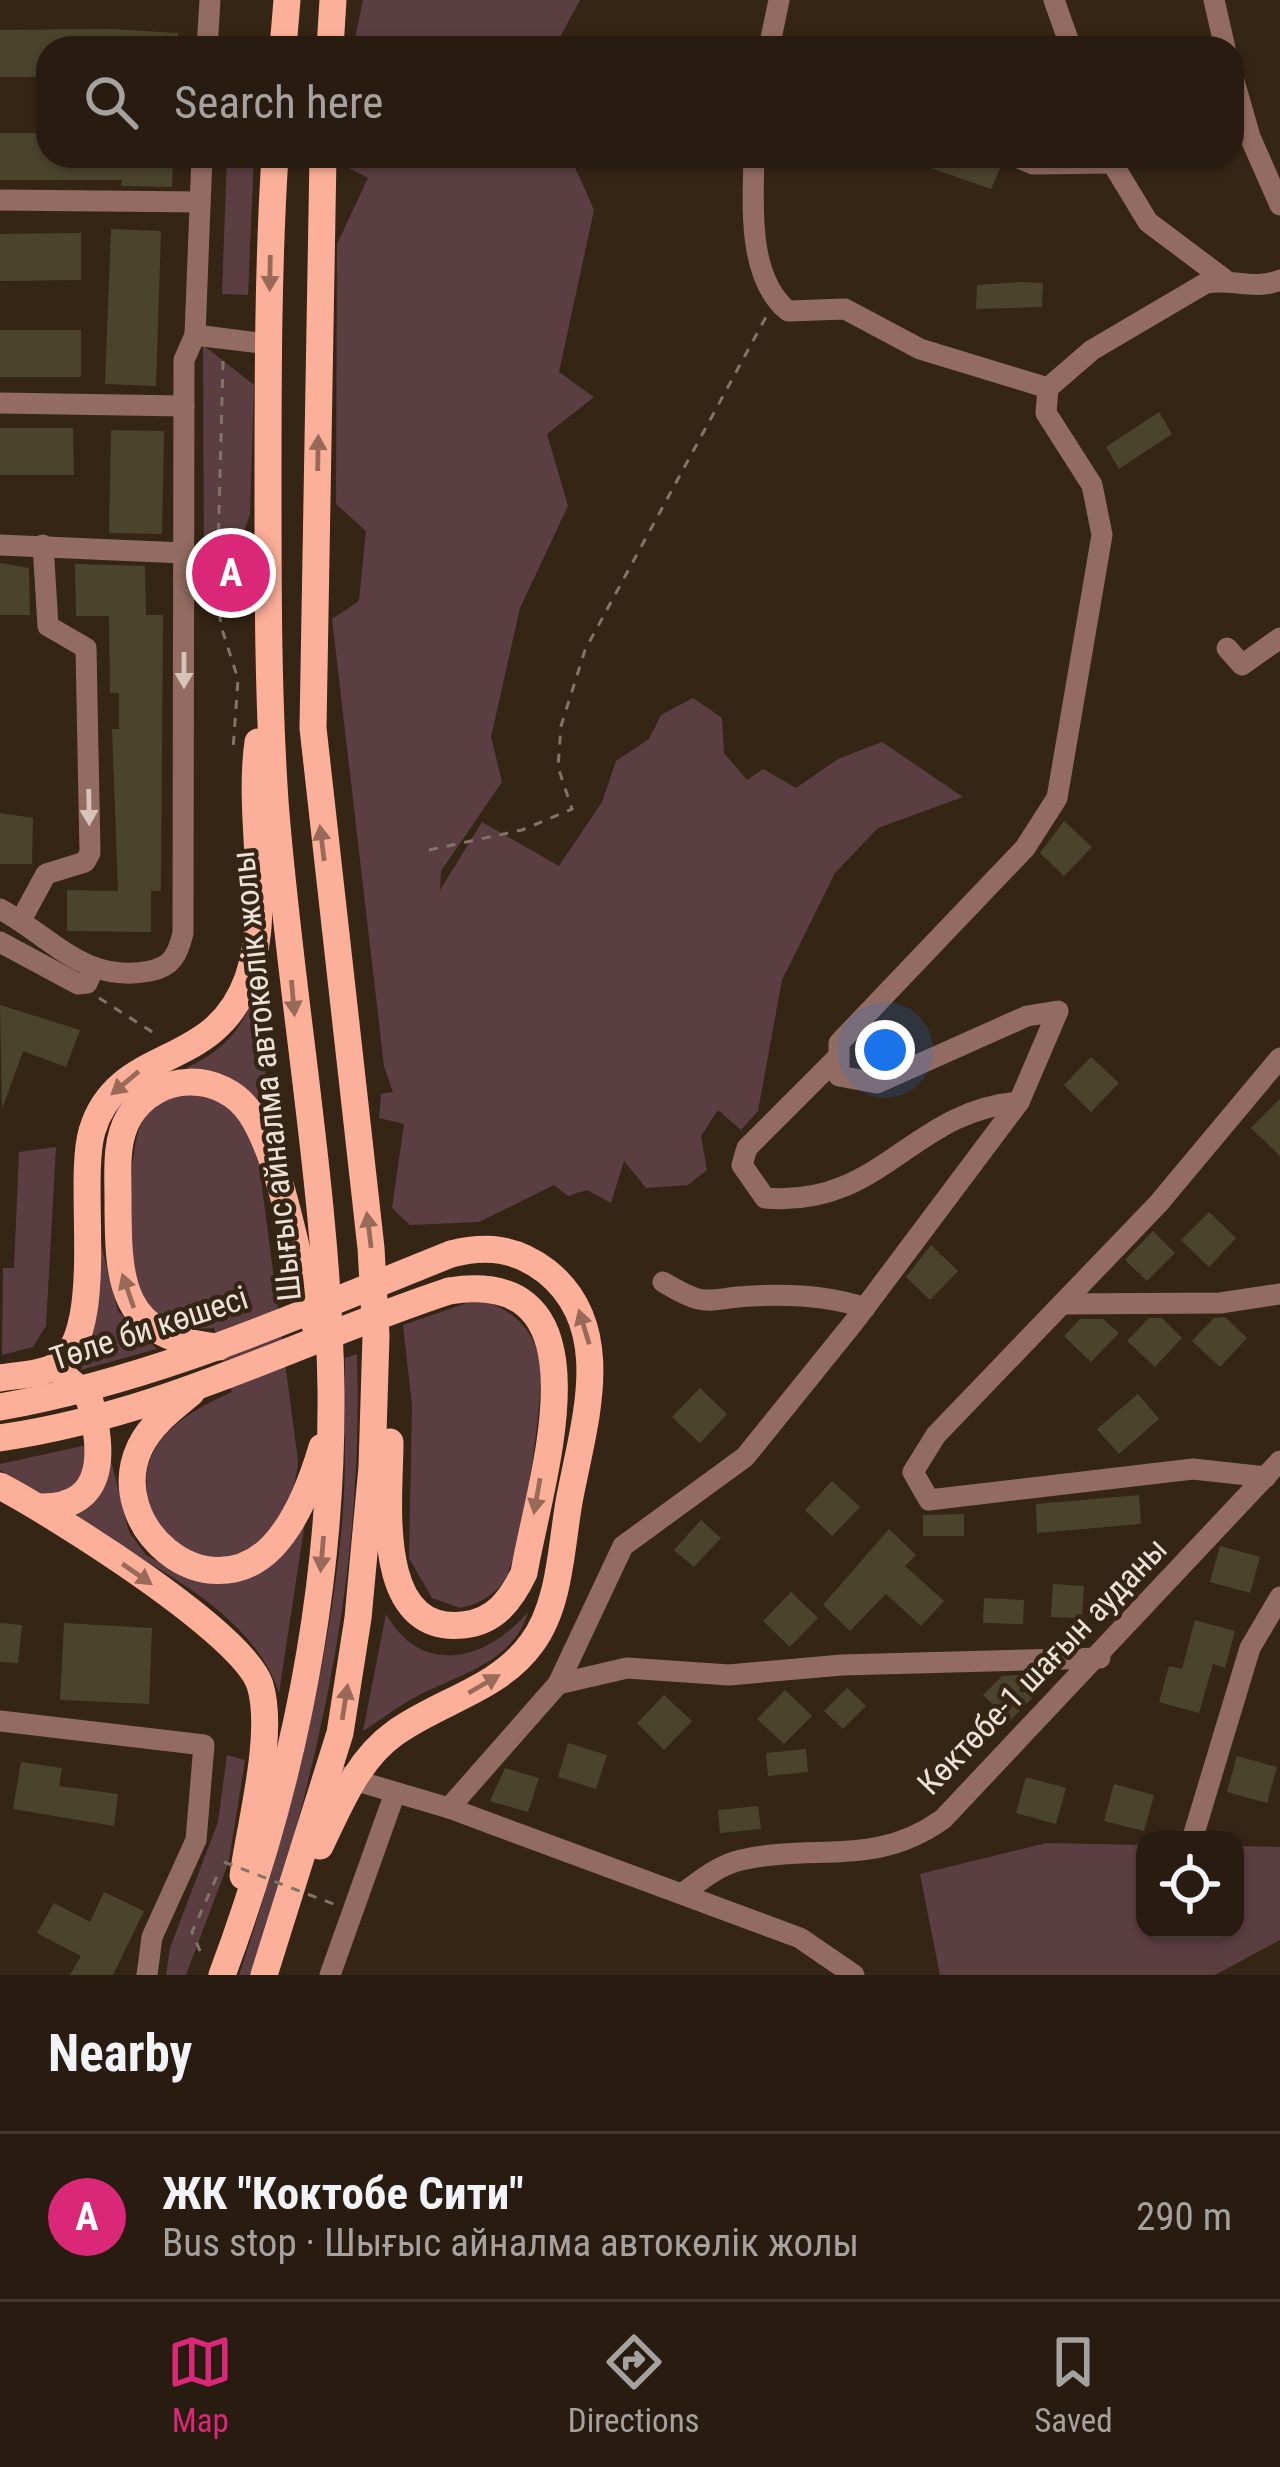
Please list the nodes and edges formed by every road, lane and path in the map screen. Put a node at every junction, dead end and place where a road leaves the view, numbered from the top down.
1 (210, 0) edge
2 (286, 0) edge
3 (333, 0) edge
4 (779, 0) edge
5 (1054, 0) edge
6 (1214, 0) edge
7 (208, 36) edge
8 (284, 36) edge
9 (331, 36) edge
10 (772, 36) edge
11 (1067, 36) edge
12 (1223, 36) edge
13 (1244, 116) edge
14 (201, 168) edge
15 (275, 168) edge
16 (323, 168) edge
17 (754, 168) edge
18 (1115, 168) edge
19 (0, 200) edge
20 (200, 202) junction
21 (1280, 205) edge
22 (1224, 279) junction
23 (1280, 280) edge
24 (775, 300) junction
25 (194, 335) junction
26 (268, 344) junction
27 (1048, 388) junction
28 (0, 403) edge
29 (184, 406) junction
30 (0, 544) edge
31 (43, 545) junction
32 (184, 553) junction
33 (1280, 638) edge
34 (1227, 648) dead end
35 (268, 672) junction
36 (429, 850) dead end
37 (0, 909) edge
38 (21, 920) junction
39 (0, 942) edge
40 (86, 977) junction
41 (169, 1043) dead end
42 (839, 1056) junction
43 (1280, 1058) edge
44 (1018, 1102) junction
45 (664, 1282) dead end
46 (1280, 1294) edge
47 (1062, 1304) junction
48 (865, 1308) junction
49 (376, 1336) junction
50 (218, 1348) junction
51 (36, 1372) junction
52 (0, 1378) edge
53 (331, 1382) junction
54 (191, 1393) junction
55 (0, 1407) edge
56 (331, 1414) junction
57 (0, 1438) edge
58 (1273, 1469) edge
59 (0, 1486) edge
60 (41, 1508) junction
61 (1280, 1597) edge
62 (1100, 1658) junction
63 (558, 1684) junction
64 (0, 1721) edge
65 (340, 1776) junction
66 (395, 1793) junction
67 (449, 1808) junction
68 (1195, 1831) edge
69 (683, 1893) junction
70 (336, 1905) dead end
71 (200, 1951) dead end
72 (227, 1962) edge
73 (147, 1975) edge
74 (264, 1975) edge
75 (330, 1975) edge
76 (854, 1975) edge

1 - 7 street
2 - 8 main road
3 - 9 main road
4 - 10 street
5 - 11 street
6 - 12 street
13 - 21 street
14 - 20 street
15 -> 26 main road, Шығыс айналма автокөлік жолы
49 -> 16 main road
17 - 24 street
18 - 22 street
19 - 20 street
20 - 25 street
22 - 23 street
22 - 27 street
24 - 27 street
24 - 36 path
25 - 26 street
25 - 29 street
26 - 35 main road, Шығыс айналма автокөлік жолы
27 - 42 street
28 - 29 street
29 - 32 street
30 - 31 street
31 - 32 street
31 -> 38 street
32 -> 40 street
33 - 34 street
35 -> 51 main road
35 -> 53 main road, Шығыс айналма автокөлік жолы
37 - 38 street
38 - 40 street
39 - 40 street
40 - 41 path
42 - 44 street
42 - 44 street
43 - 47 street
44 - 48 street
45 - 48 street
46 - 47 street
47 - 58 street
48 - 63 street
54 -> 49 main road, Төле би көшесі, bridge
65 -> 49 main road
50 -> 53 main road
50 - 55 main road, Төле би көшесі, bridge
65 -> 50 main road, Төле би көшесі, bridge
51 - 52 main road
51 - 60 main road
53 - 56 main road, Шығыс айналма автокөлік жолы
54 - 56 main road
54 - 57 main road, Төле би көшесі, bridge
56 -> 72 main road, Шығыс айналма автокөлік жолы
58 - 62 street, Көктөбе-1 шағын ауданы
59 - 60 main road
60 -> 72 main road
61 - 68 street
62 - 63 street
62 - 69 street, Көктөбе-1 шағын ауданы
63 - 67 street
64 - 73 street
65 - 66 street
65 - 74 main road
66 - 67 street
66 - 75 street
67 - 69 street
69 - 76 street
70 - 71 path, bridge

